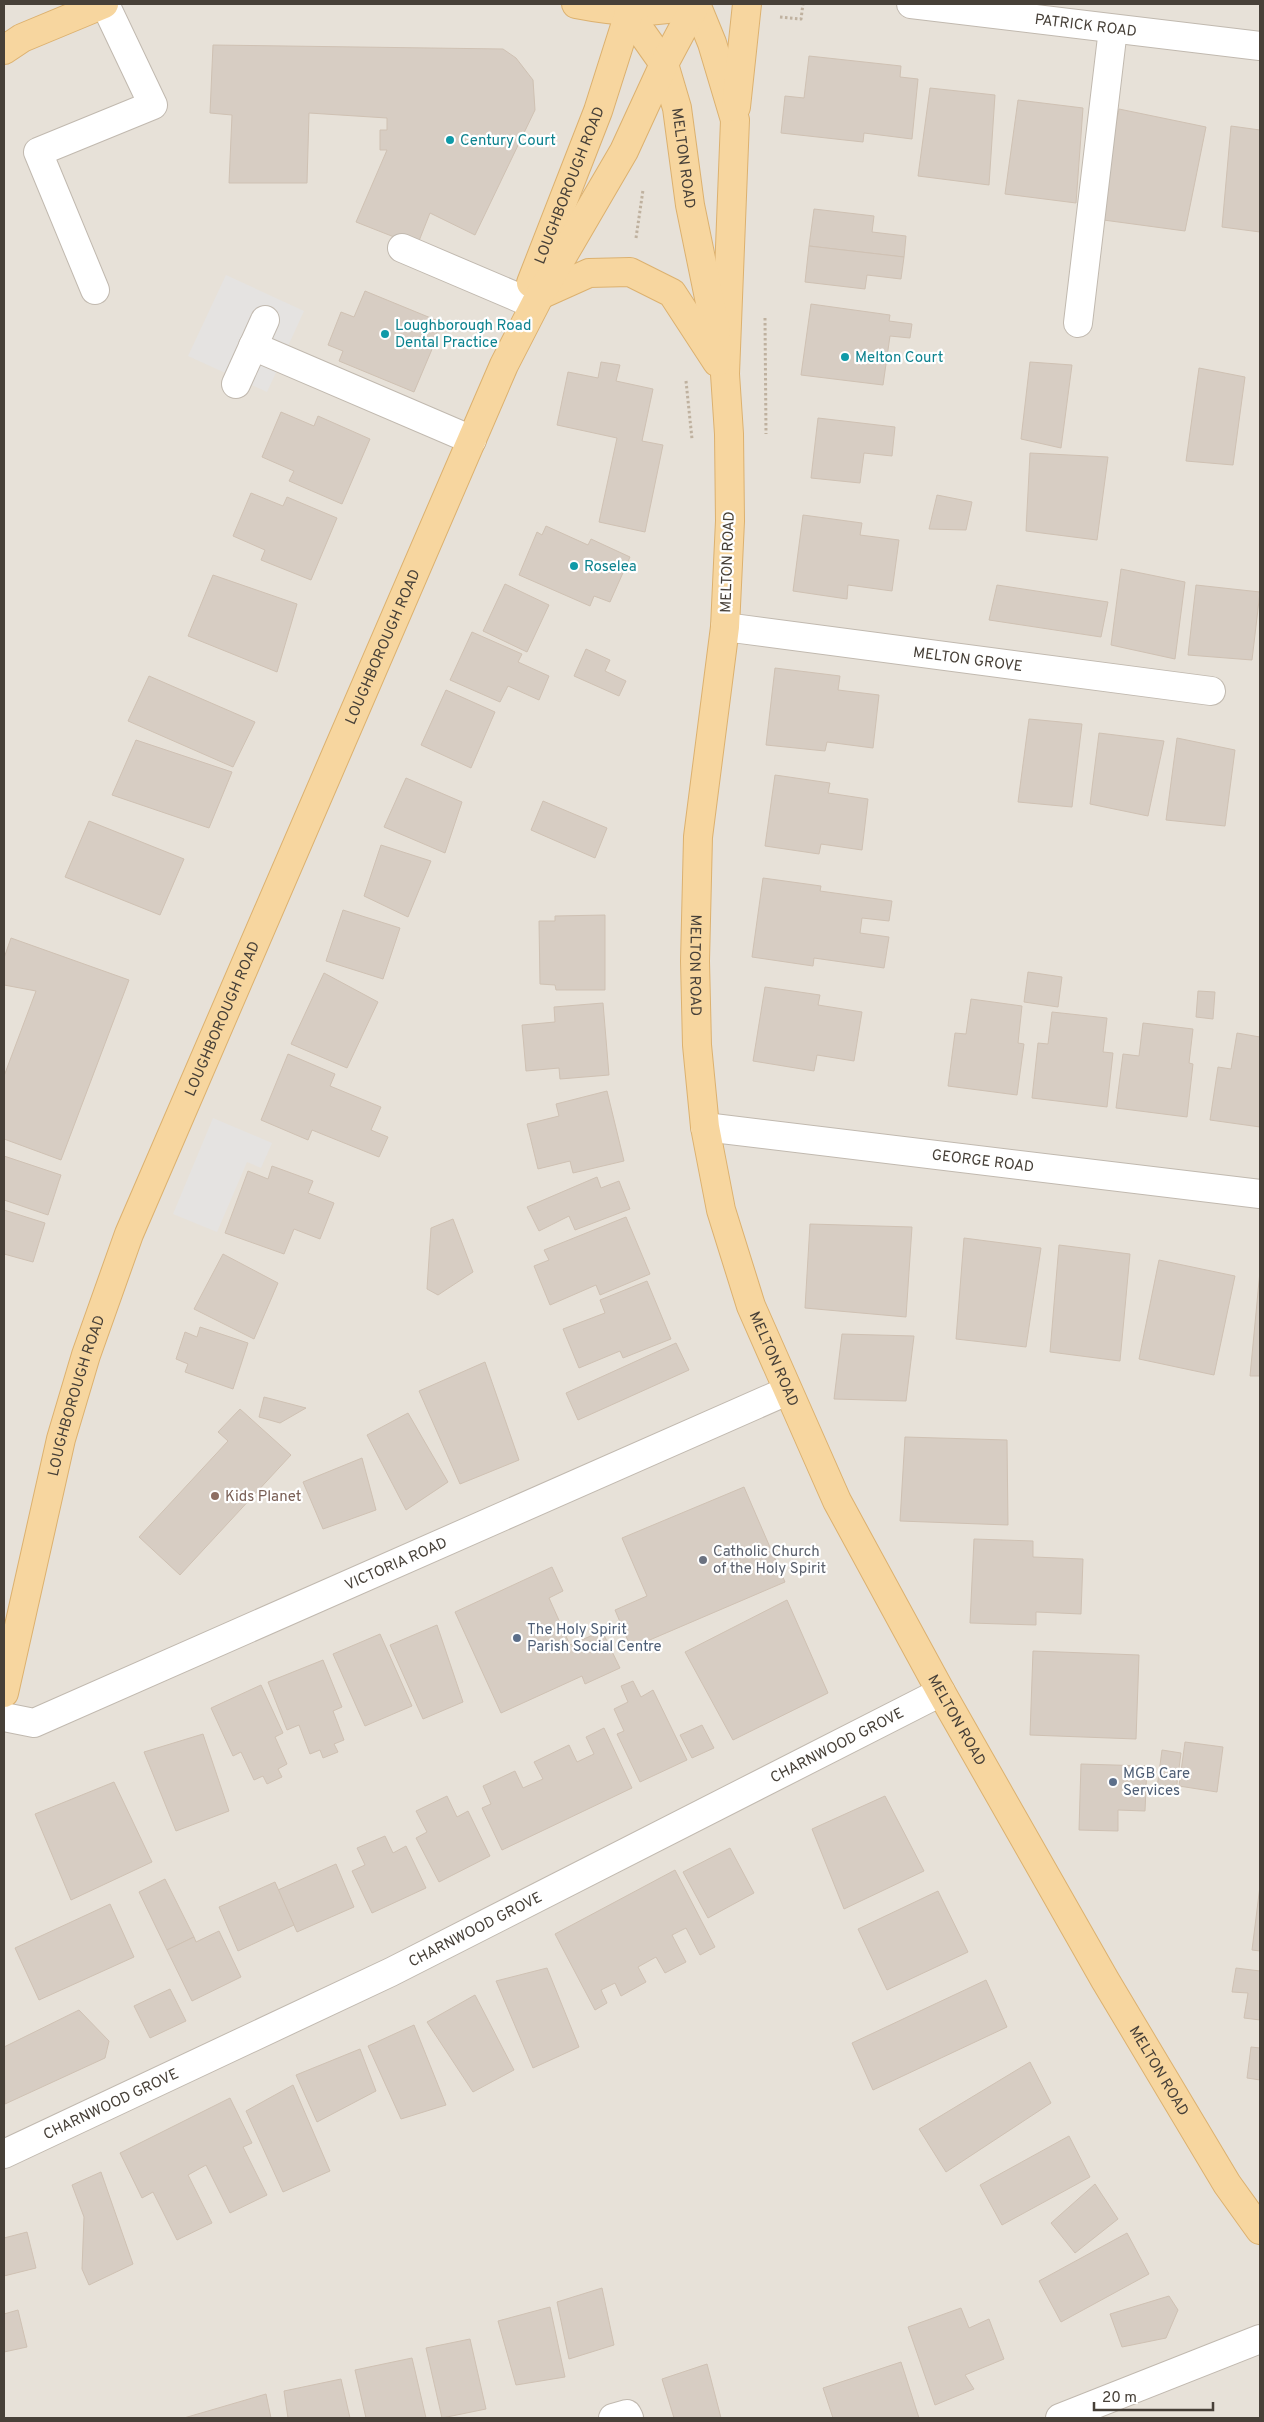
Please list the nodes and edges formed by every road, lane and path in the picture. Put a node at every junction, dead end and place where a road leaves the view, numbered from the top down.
1 (105, 4) edge
2 (576, 4) edge
3 (696, 4) edge
4 (747, 4) edge
5 (803, 4) edge
6 (922, 4) edge
7 (630, 8) edge
8 (774, 16) dead end
9 (1113, 29) junction
10 (1260, 46) edge
11 (4, 50) edge
12 (664, 64) junction
13 (735, 120) junction
14 (643, 189) dead end
15 (402, 248) dead end
16 (630, 272) junction
17 (95, 290) dead end
18 (532, 297) junction
19 (265, 320) dead end
20 (1078, 324) dead end
21 (253, 346) junction
22 (725, 374) junction
23 (686, 380) dead end
24 (236, 384) dead end
25 (472, 440) junction
26 (692, 446) dead end
27 (725, 626) junction
28 (1210, 691) dead end
29 (705, 1127) junction
30 (1260, 1194) edge
31 (787, 1391) junction
32 (4, 1692) edge
33 (941, 1692) junction
34 (4, 1717) edge
35 (4, 2154) edge
36 (1260, 2230) edge
37 (1260, 2339) edge
38 (613, 2418) edge
39 (629, 2418) edge
40 (1060, 2418) edge

1 - 11 main road
1 - 17 street
2 - 7 main road
3 - 7 main road
3 - 12 main road, LOUGHBOROUGH ROAD
3 - 13 main road, MELTON ROAD
4 - 13 main road
5 - 8 path
6 - 9 street, PATRICK ROAD
7 - 12 main road, MELTON ROAD
7 - 18 main road, LOUGHBOROUGH ROAD
9 - 10 street, PATRICK ROAD
9 - 20 street
12 - 18 main road, LOUGHBOROUGH ROAD
12 - 22 main road, MELTON ROAD
13 - 22 main road, MELTON ROAD
14 - 16 path
15 - 18 street
16 - 18 main road
16 - 22 main road
18 - 25 main road, LOUGHBOROUGH ROAD
19 - 21 street
21 - 24 street
21 - 25 street
22 - 27 main road, MELTON ROAD
23 - 26 path
25 - 32 main road, LOUGHBOROUGH ROAD
27 - 28 street, MELTON GROVE
27 - 29 main road, MELTON ROAD
29 - 30 street, GEORGE ROAD
29 - 31 main road, MELTON ROAD
31 - 33 main road, MELTON ROAD
31 - 34 street, VICTORIA ROAD
33 - 35 street, CHARNWOOD GROVE
33 - 36 main road, MELTON ROAD
37 - 40 street
38 - 39 street

